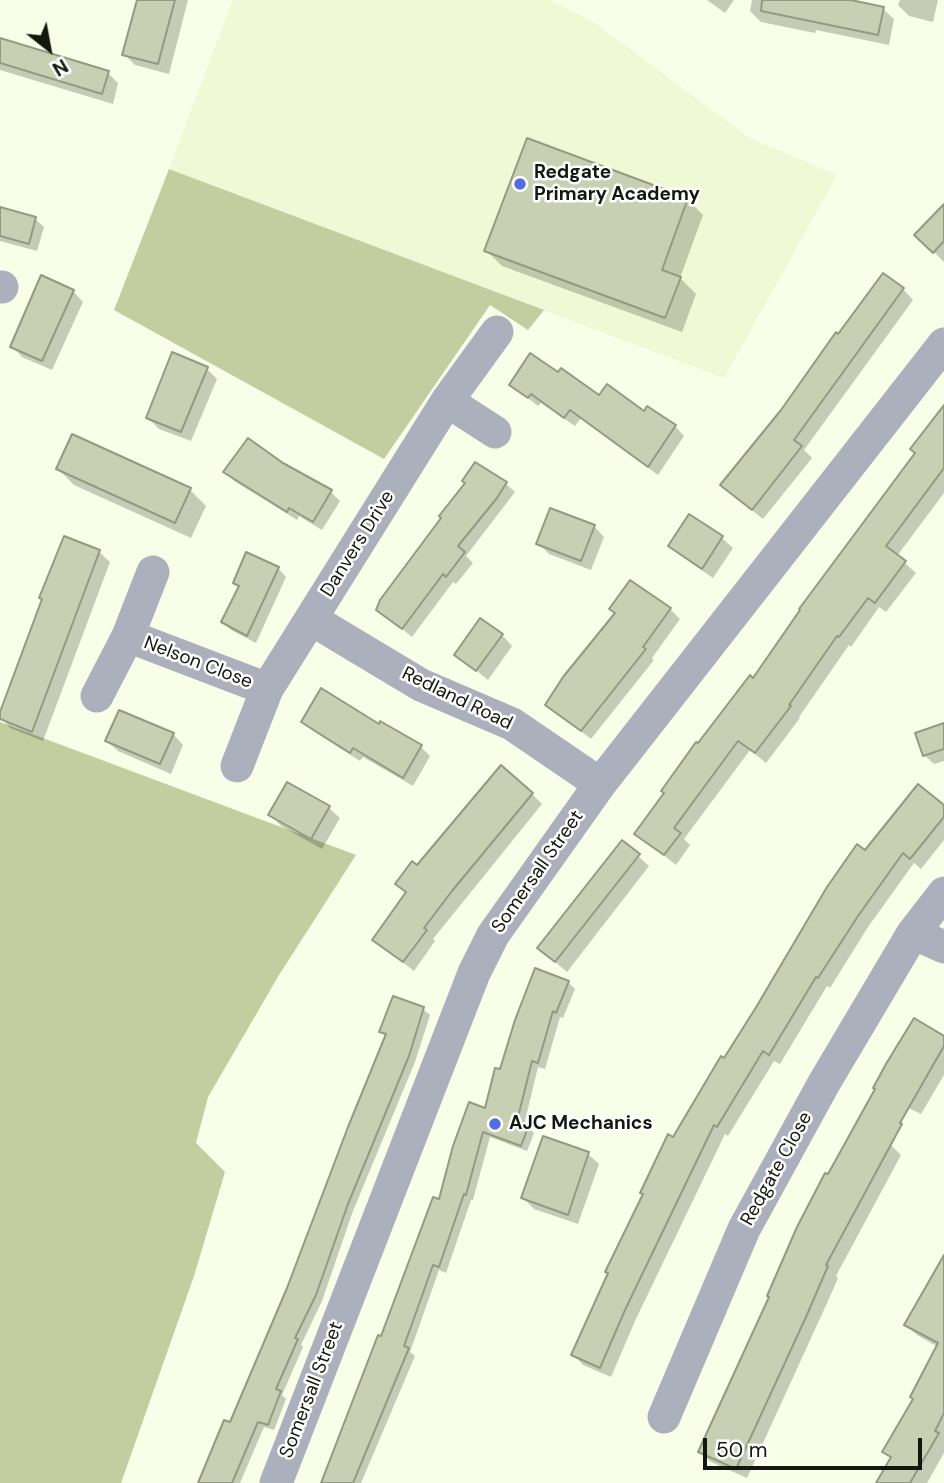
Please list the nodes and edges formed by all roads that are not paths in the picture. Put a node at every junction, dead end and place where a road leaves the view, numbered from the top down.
1 (497, 332) dead end
2 (944, 344) edge
3 (447, 401) junction
4 (495, 432) dead end
5 (153, 572) dead end
6 (311, 619) junction
7 (128, 636) junction
8 (267, 689) junction
9 (97, 696) dead end
10 (237, 766) dead end
11 (600, 784) junction
12 (944, 893) edge
13 (913, 933) junction
14 (944, 947) edge
15 (664, 1417) dead end
16 (276, 1483) edge

1 - 3 street, Danvers Drive
2 - 11 street, Somersall Street
3 - 4 street
3 - 6 street, Danvers Drive
5 - 7 street, Nelson Close
6 - 8 street, Danvers Drive
6 - 11 street, Redland Road
7 - 8 street, Nelson Close
7 - 9 street, Nelson Close
8 - 10 street, Danvers Drive
11 - 16 street, Somersall Street
12 - 13 street, Redgate Close
13 - 14 street
13 - 15 street, Redgate Close

